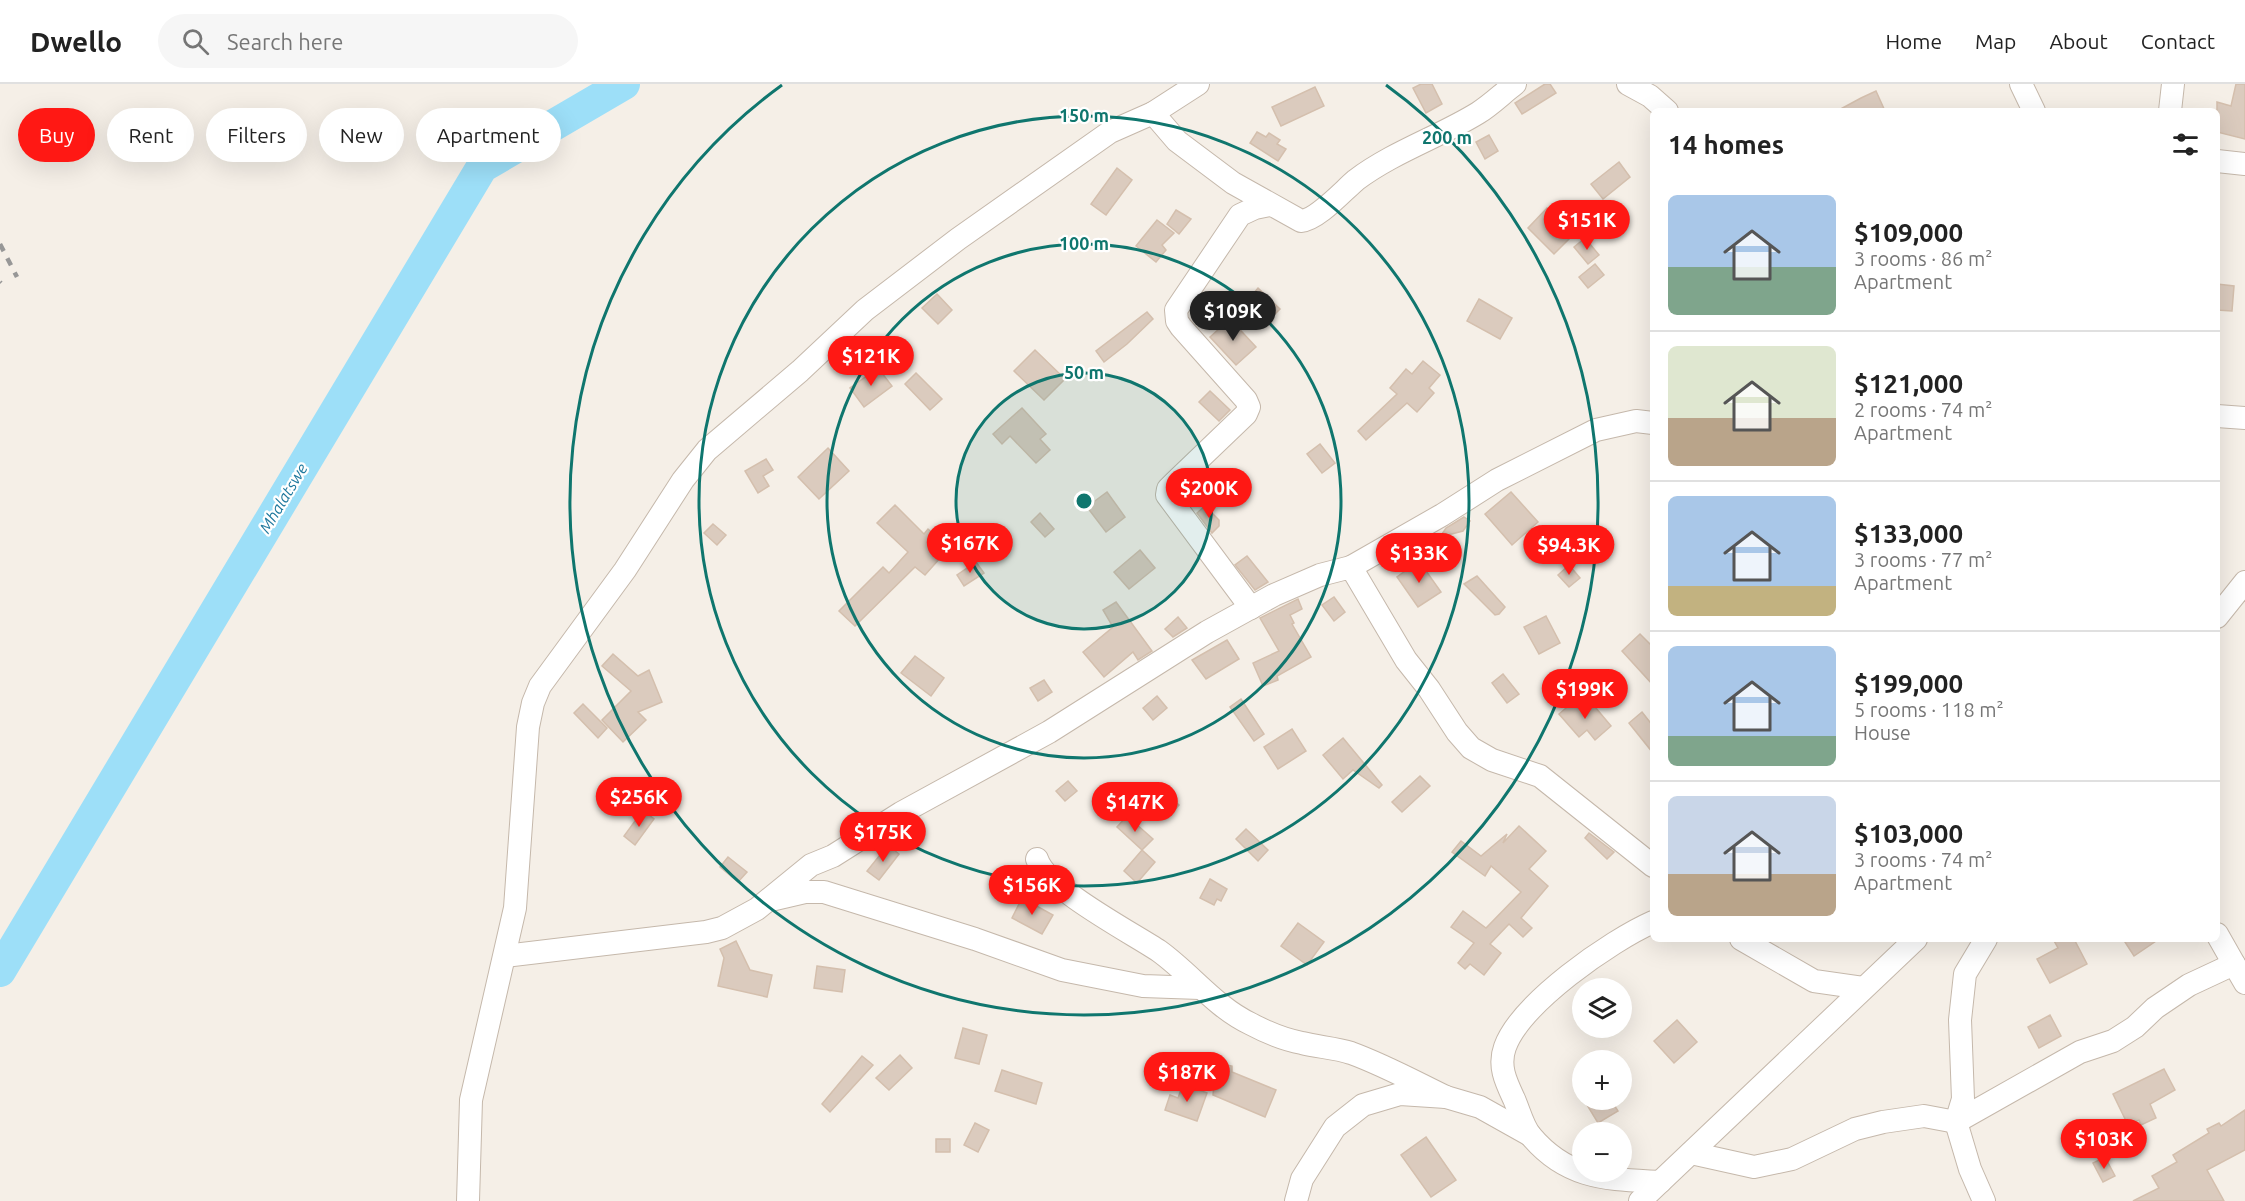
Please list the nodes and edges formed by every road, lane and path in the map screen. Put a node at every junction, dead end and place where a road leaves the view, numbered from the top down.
1 (1198, 84) edge
2 (1515, 84) edge
3 (1628, 84) edge
4 (2021, 84) edge
5 (2173, 84) edge
6 (1664, 108) edge
7 (2033, 108) edge
8 (2170, 108) edge
9 (1153, 113) junction
10 (2220, 161) edge
11 (2245, 164) edge
12 (1270, 206) junction
13 (2220, 416) edge
14 (2245, 418) edge
15 (1650, 423) edge
16 (1351, 567) junction
17 (2245, 582) edge
18 (1251, 608) junction
19 (2220, 612) edge
20 (1037, 859) dead end
21 (1650, 864) edge
22 (771, 900) junction
23 (1650, 923) edge
24 (2220, 938) edge
25 (1746, 942) edge
26 (1913, 942) edge
27 (1984, 942) edge
28 (505, 956) junction
29 (2240, 974) edge
30 (1200, 988) junction
31 (1863, 988) junction
32 (1446, 1097) junction
33 (1956, 1122) junction
34 (1530, 1135) junction
35 (1691, 1153) junction
36 (1660, 1182) junction
37 (468, 1201) edge
38 (1296, 1201) edge
39 (1640, 1201) edge
40 (1984, 1201) edge

1 - 9 street
2 - 12 street
3 - 6 street
4 - 7 street
5 - 8 street
9 - 12 street
9 - 28 street
10 - 11 street
12 - 18 street
13 - 14 street
15 - 16 street
16 - 18 street
16 - 21 street
17 - 19 street
18 - 22 street
20 - 30 street
22 - 28 street
22 - 30 street
23 - 34 street
24 - 29 street
25 - 31 street
26 - 31 street
27 - 33 street
28 - 37 street
29 - 33 street
30 - 32 street
31 - 35 street
32 - 34 street
32 - 38 street
33 - 35 street
33 - 40 street
34 - 36 street
35 - 36 street
36 - 39 street

